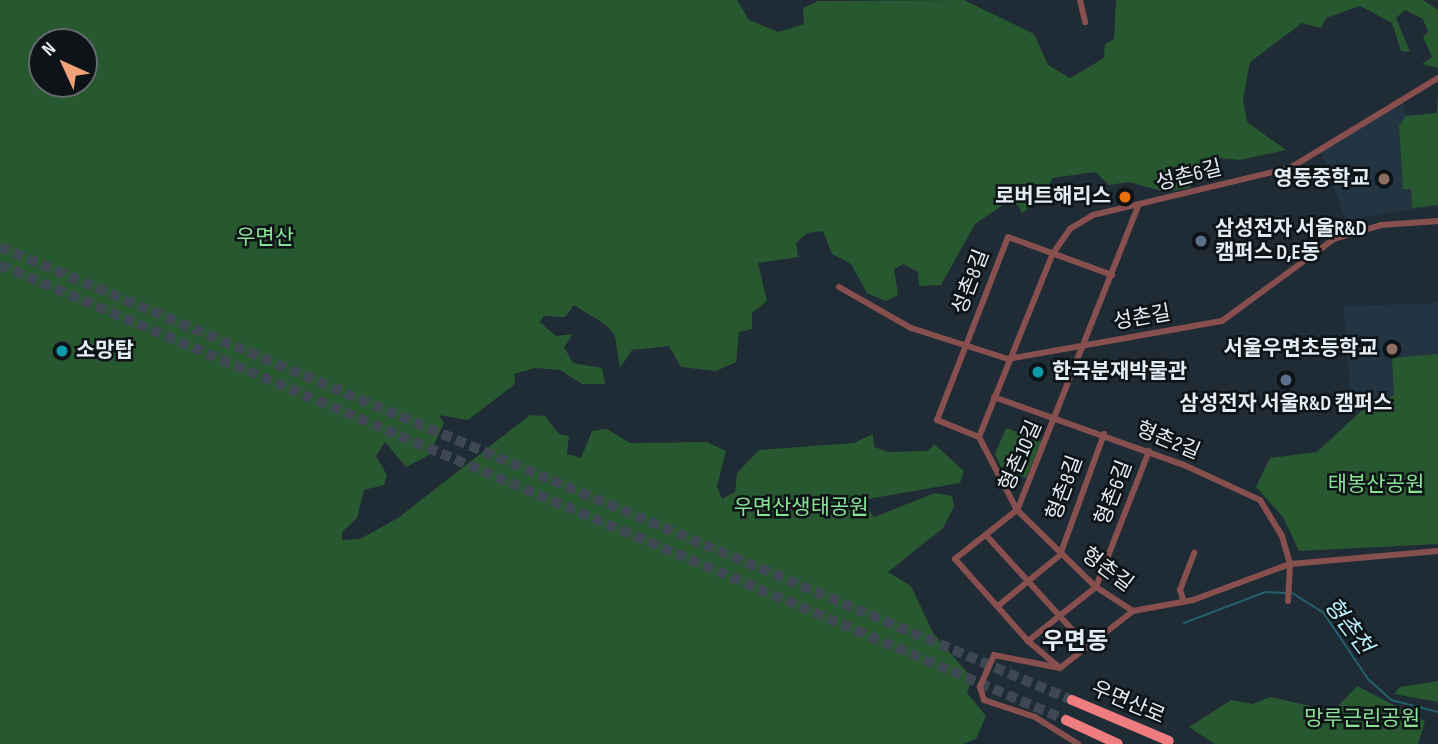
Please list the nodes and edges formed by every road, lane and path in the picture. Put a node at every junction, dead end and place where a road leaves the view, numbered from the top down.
1 (1080, 0) edge
2 (1085, 22) dead end
3 (1438, 78) edge
4 (1139, 204) junction
5 (1438, 221) edge
6 (1053, 253) junction
7 (1112, 275) junction
8 (839, 287) dead end
9 (965, 346) junction
10 (1085, 346) junction
11 (1008, 359) junction
12 (994, 397) junction
13 (1058, 416) junction
14 (1104, 434) junction
15 (979, 437) junction
16 (1149, 451) junction
17 (1017, 510) junction
18 (986, 535) junction
19 (1438, 551) edge
20 (1194, 553) dead end
21 (1059, 555) junction
22 (1290, 564) junction
23 (1029, 580) junction
24 (1096, 587) junction
25 (1287, 601) dead end
26 (1184, 602) junction
27 (998, 606) junction
28 (1133, 611) junction
29 (1060, 615) junction
30 (1028, 641) junction
31 (1089, 648) junction
32 (1059, 668) junction
33 (1072, 700) tunnel mouth
34 (1066, 720) tunnel mouth
35 (1170, 741) dead end
36 (1078, 744) edge
37 (1118, 744) edge

1 - 2 street
3 - 4 street, 성촌6길
4 - 6 street, 성촌6길
4 - 7 street, 형촌10길
5 - 10 street, 성촌길
6 - 7 street
6 - 9 street, 성촌8길
6 - 11 street, 성촌6길
7 - 10 street, 형촌10길
8 - 9 street, 성촌길
9 - 11 street, 성촌길
9 - 15 street
10 - 11 street, 성촌길
10 - 13 street, 형촌10길
11 - 12 street
12 - 13 street, 형촌2길
12 - 15 street
13 - 14 street, 형촌2길
13 - 17 street, 형촌10길
14 - 16 street, 형촌2길
14 - 21 street, 형촌8길
15 - 17 street, 형촌길
16 - 22 street, 형촌2길
16 - 24 street, 형촌6길
17 - 18 street
17 - 21 street, 형촌길
18 - 23 street
18 - 27 street
19 - 22 street, 형촌길
20 - 26 street
21 - 23 street
21 - 24 street, 형촌길
22 - 25 street
22 - 26 street, 형촌길
23 - 27 street
23 - 29 street
24 - 28 street, 형촌길
24 - 29 street
26 - 28 street, 형촌길
27 - 30 street
28 - 31 street
29 - 30 street
29 - 31 street
30 - 32 street
31 - 32 street
32 - 36 street
33 - 35 highway, 우면산로
34 - 37 highway, 우면산로

